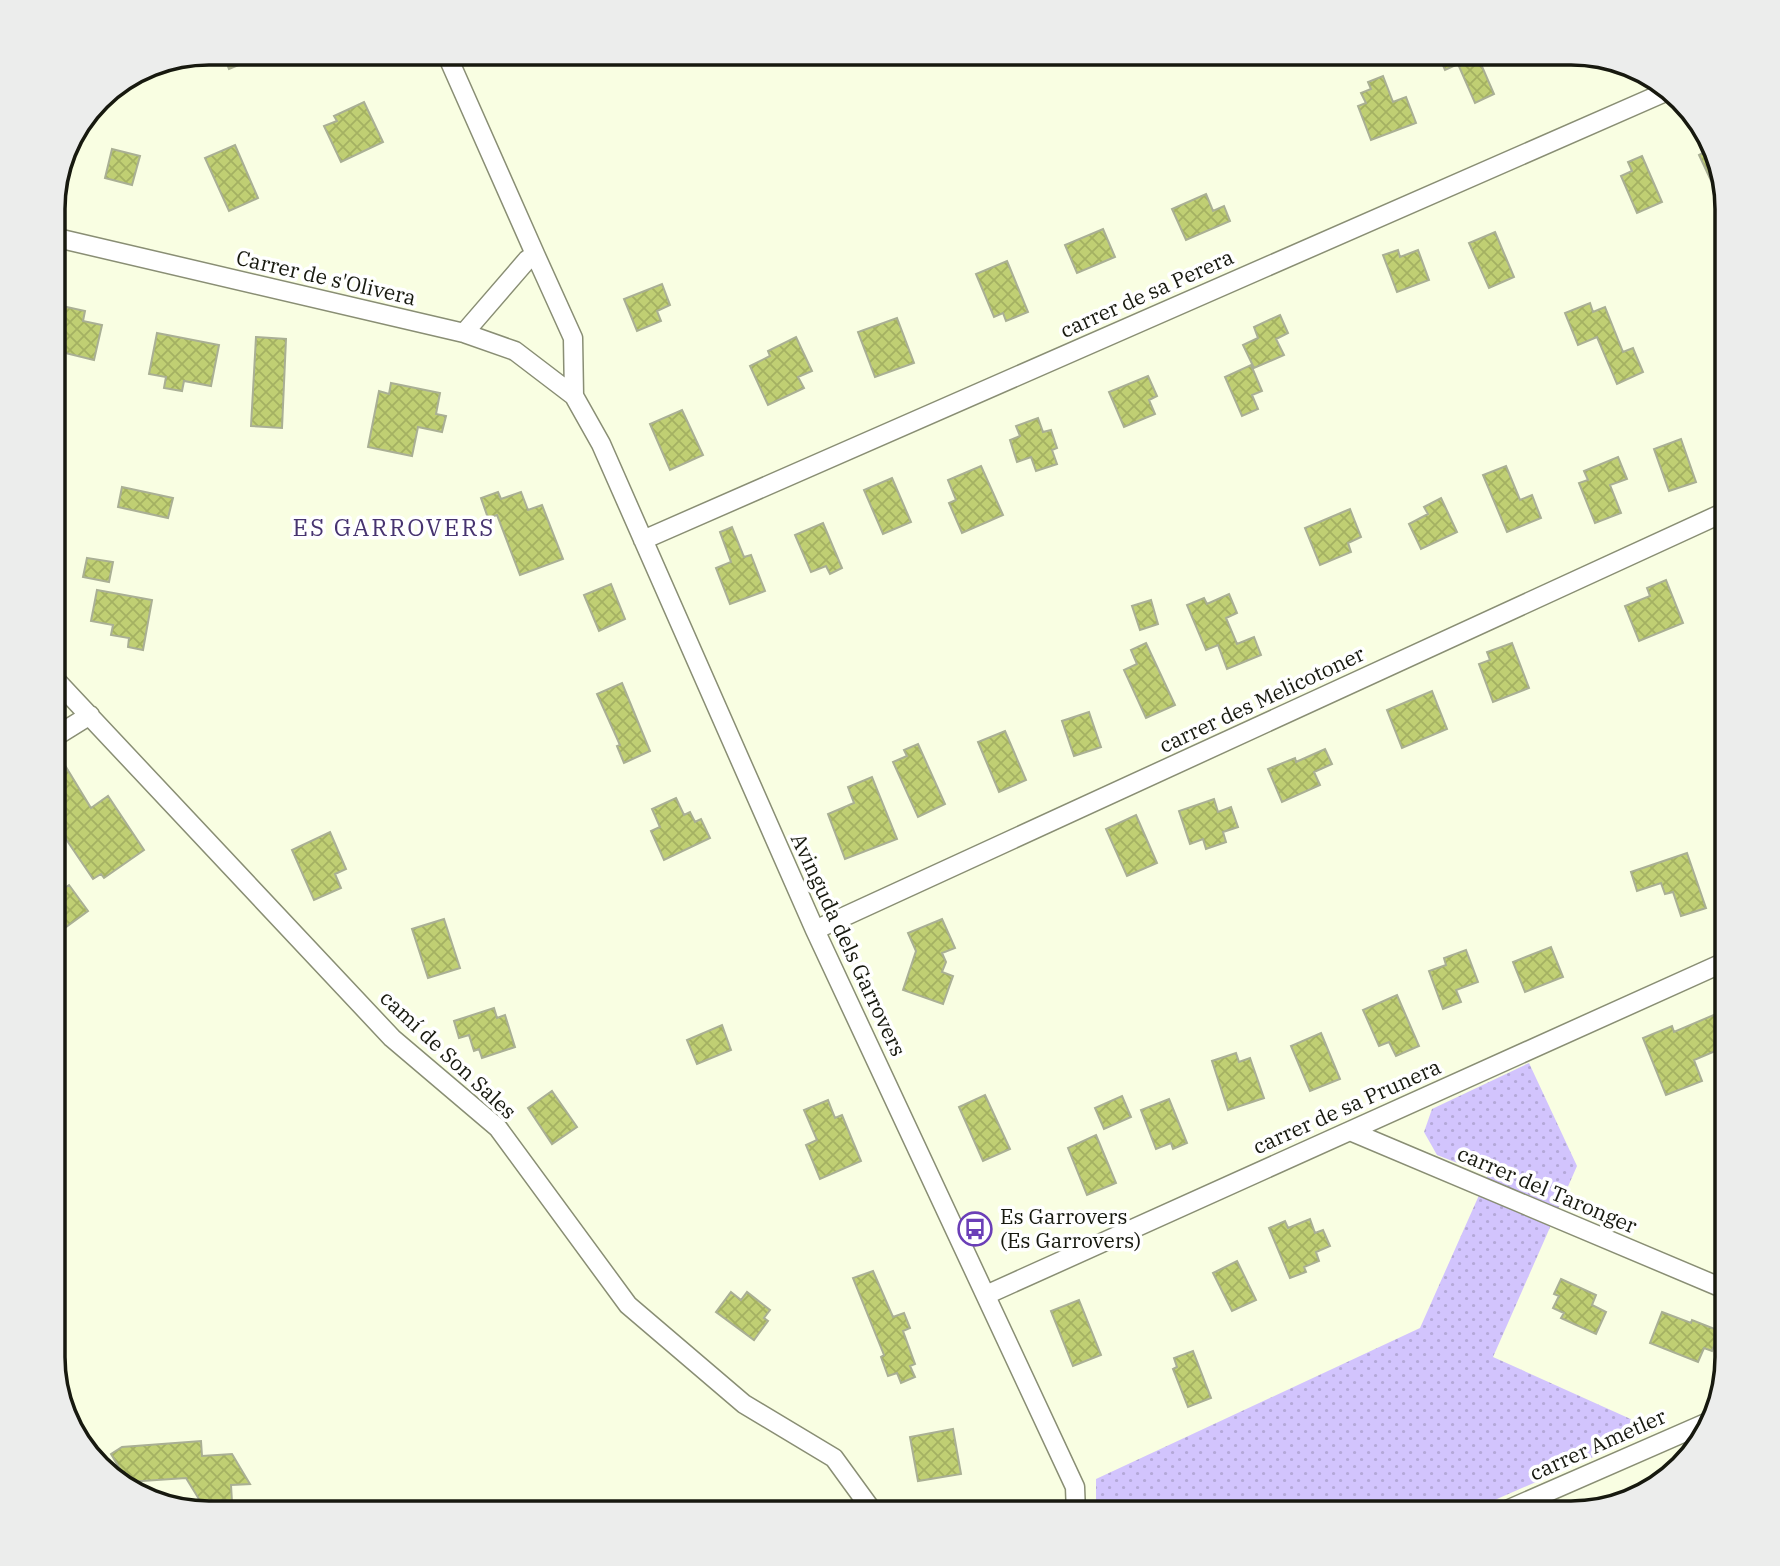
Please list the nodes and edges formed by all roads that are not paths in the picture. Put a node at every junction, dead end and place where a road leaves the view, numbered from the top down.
1 (452, 65) edge
2 (1660, 95) edge
3 (65, 240) edge
4 (535, 254) junction
5 (464, 333) junction
6 (574, 396) junction
7 (1715, 517) edge
8 (643, 540) junction
9 (65, 689) edge
10 (90, 715) junction
11 (65, 731) edge
12 (815, 930) junction
13 (1715, 966) edge
14 (1350, 1131) junction
15 (1715, 1285) edge
16 (986, 1295) junction
17 (1697, 1427) edge
18 (865, 1501) edge
19 (1076, 1501) edge
20 (1529, 1501) edge

1 - 4 street
2 - 8 street, carrer de sa Perera
3 - 5 street, Carrer de s'Olivera
4 - 5 street
4 - 6 street
5 - 6 street, Carrer de s'Olivera
6 - 8 street, Avinguda dels Garrovers
7 - 12 street, carrer des Melicotoner
8 - 12 street, Avinguda dels Garrovers
9 - 10 street, camí de Son Sales
10 - 11 street
10 - 18 street, camí de Son Sales
12 - 16 street, Avinguda dels Garrovers
13 - 14 street, carrer de sa Prunera
14 - 15 street, carrer del Taronger
14 - 16 street, carrer de sa Prunera
16 - 19 street, Avinguda dels Garrovers
17 - 20 street, carrer Ametler

